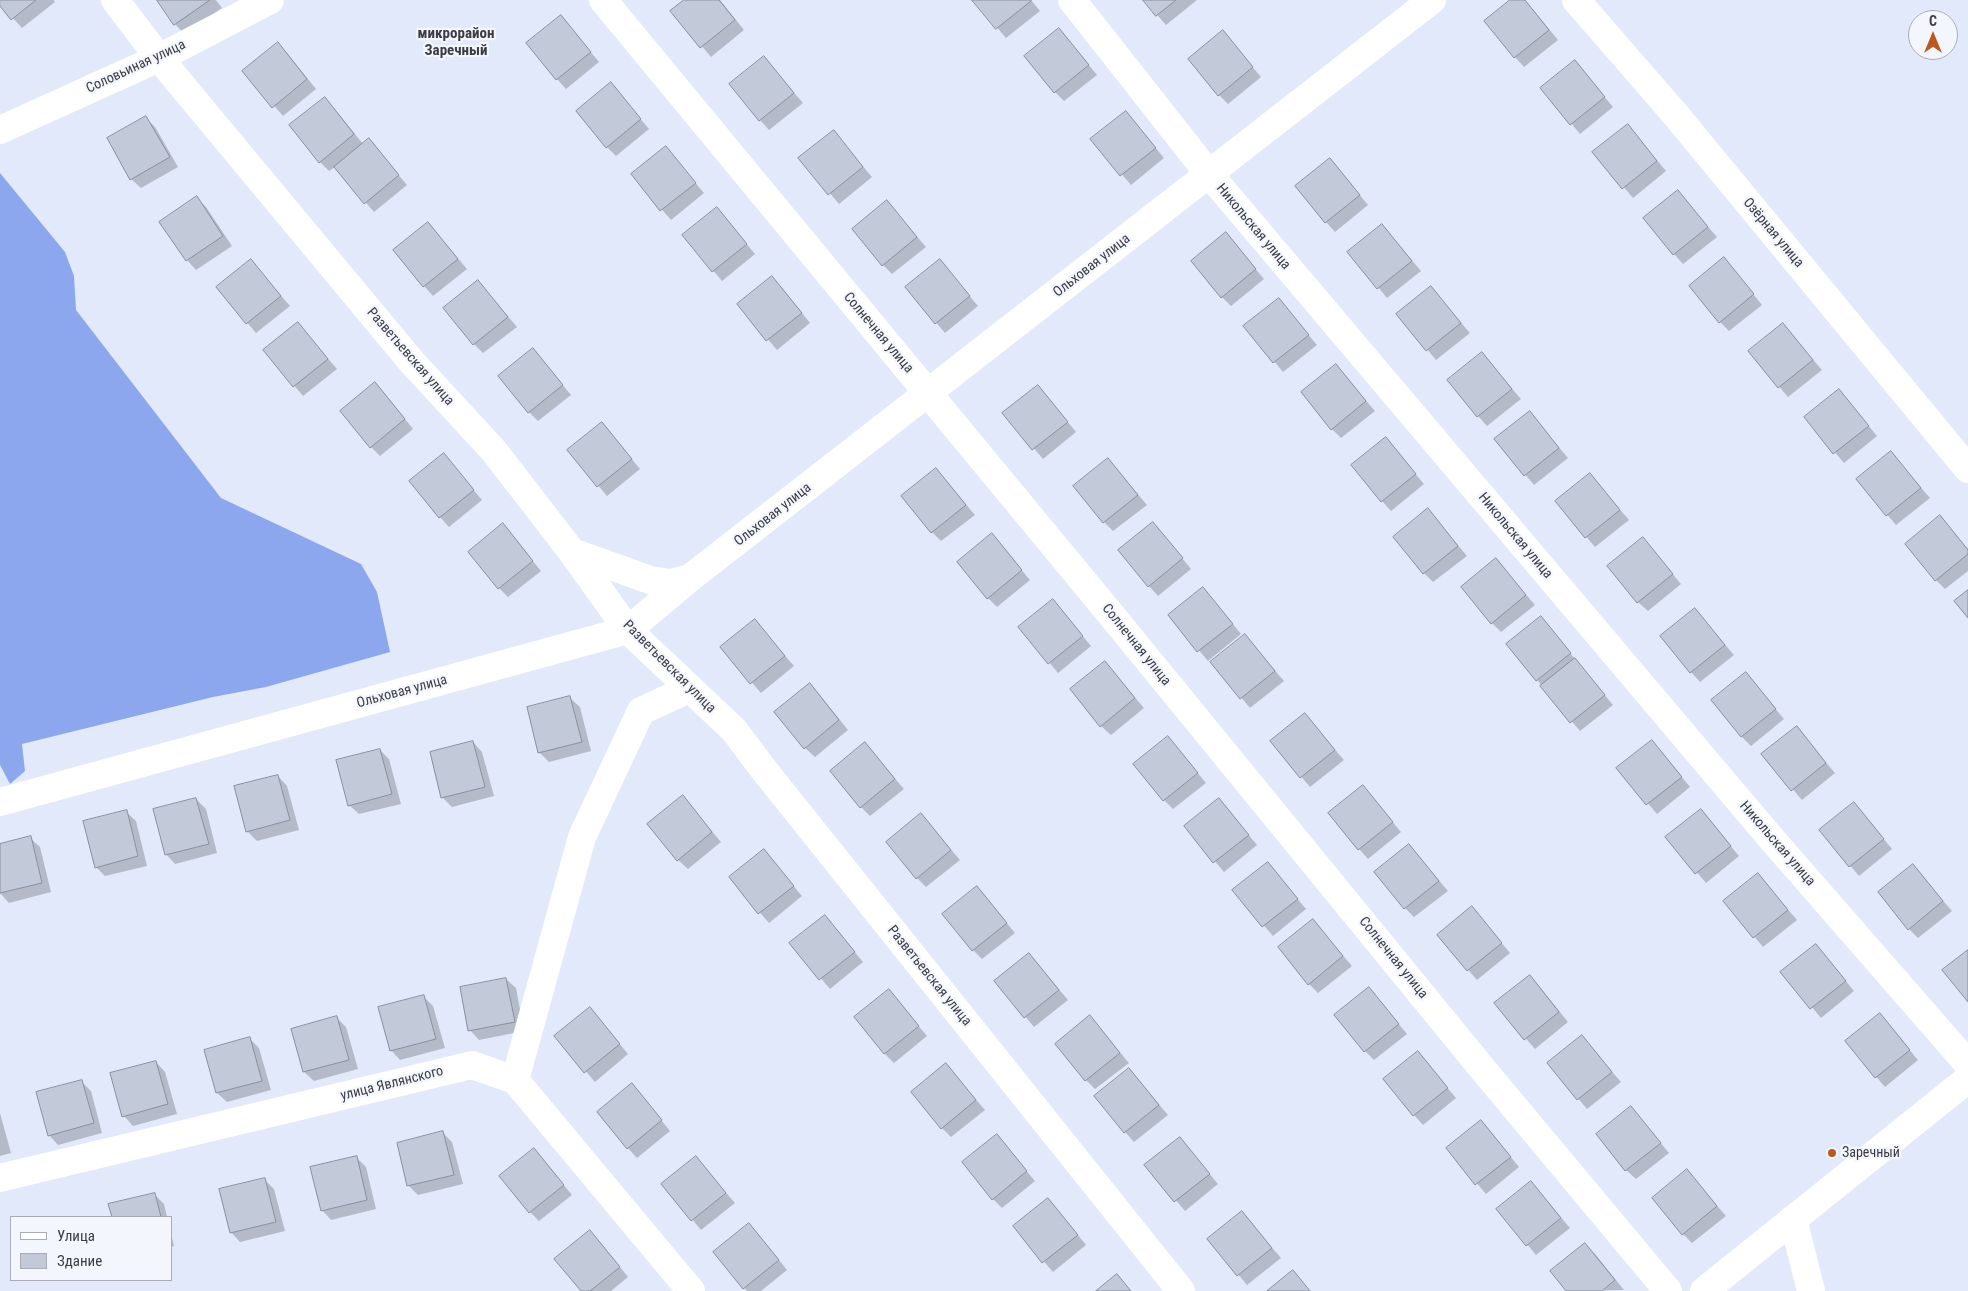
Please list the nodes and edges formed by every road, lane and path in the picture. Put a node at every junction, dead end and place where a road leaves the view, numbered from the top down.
1 (115, 0) edge
2 (270, 0) edge
3 (603, 0) edge
4 (1072, 0) edge
5 (1432, 0) edge
6 (1576, 0) edge
7 (159, 58) junction
8 (0, 130) edge
9 (1209, 174) junction
10 (929, 393) junction
11 (1968, 469) edge
12 (572, 552) junction
13 (690, 578) junction
14 (628, 630) junction
15 (689, 689) junction
16 (0, 802) edge
17 (1968, 1064) edge
18 (1968, 1079) edge
19 (515, 1080) junction
20 (0, 1178) edge
21 (1793, 1219) junction
22 (1810, 1285) edge
23 (690, 1291) edge
24 (1181, 1291) edge
25 (1668, 1291) edge
26 (1704, 1291) edge

1 - 7 street, Разветьевская улица
2 - 7 street, Соловьиная улица
3 - 10 street, Солнечная улица
4 - 9 street, Никольская улица
5 - 9 street, Ольховая улица
6 - 11 street, Озёрная улица
7 - 8 street, Соловьиная улица
7 - 12 street, Разветьевская улица
9 - 10 street, Ольховая улица
9 - 17 street, Никольская улица
10 - 13 street, Ольховая улица
10 - 25 street, Солнечная улица
12 - 13 street
12 - 14 street, Разветьевская улица
13 - 14 street, Ольховая улица
14 - 15 street, Разветьевская улица
14 - 16 street, Ольховая улица
15 - 19 street
15 - 24 street, Разветьевская улица
18 - 21 street
19 - 20 street, улица Являнского
19 - 23 street
21 - 22 street
21 - 26 street

